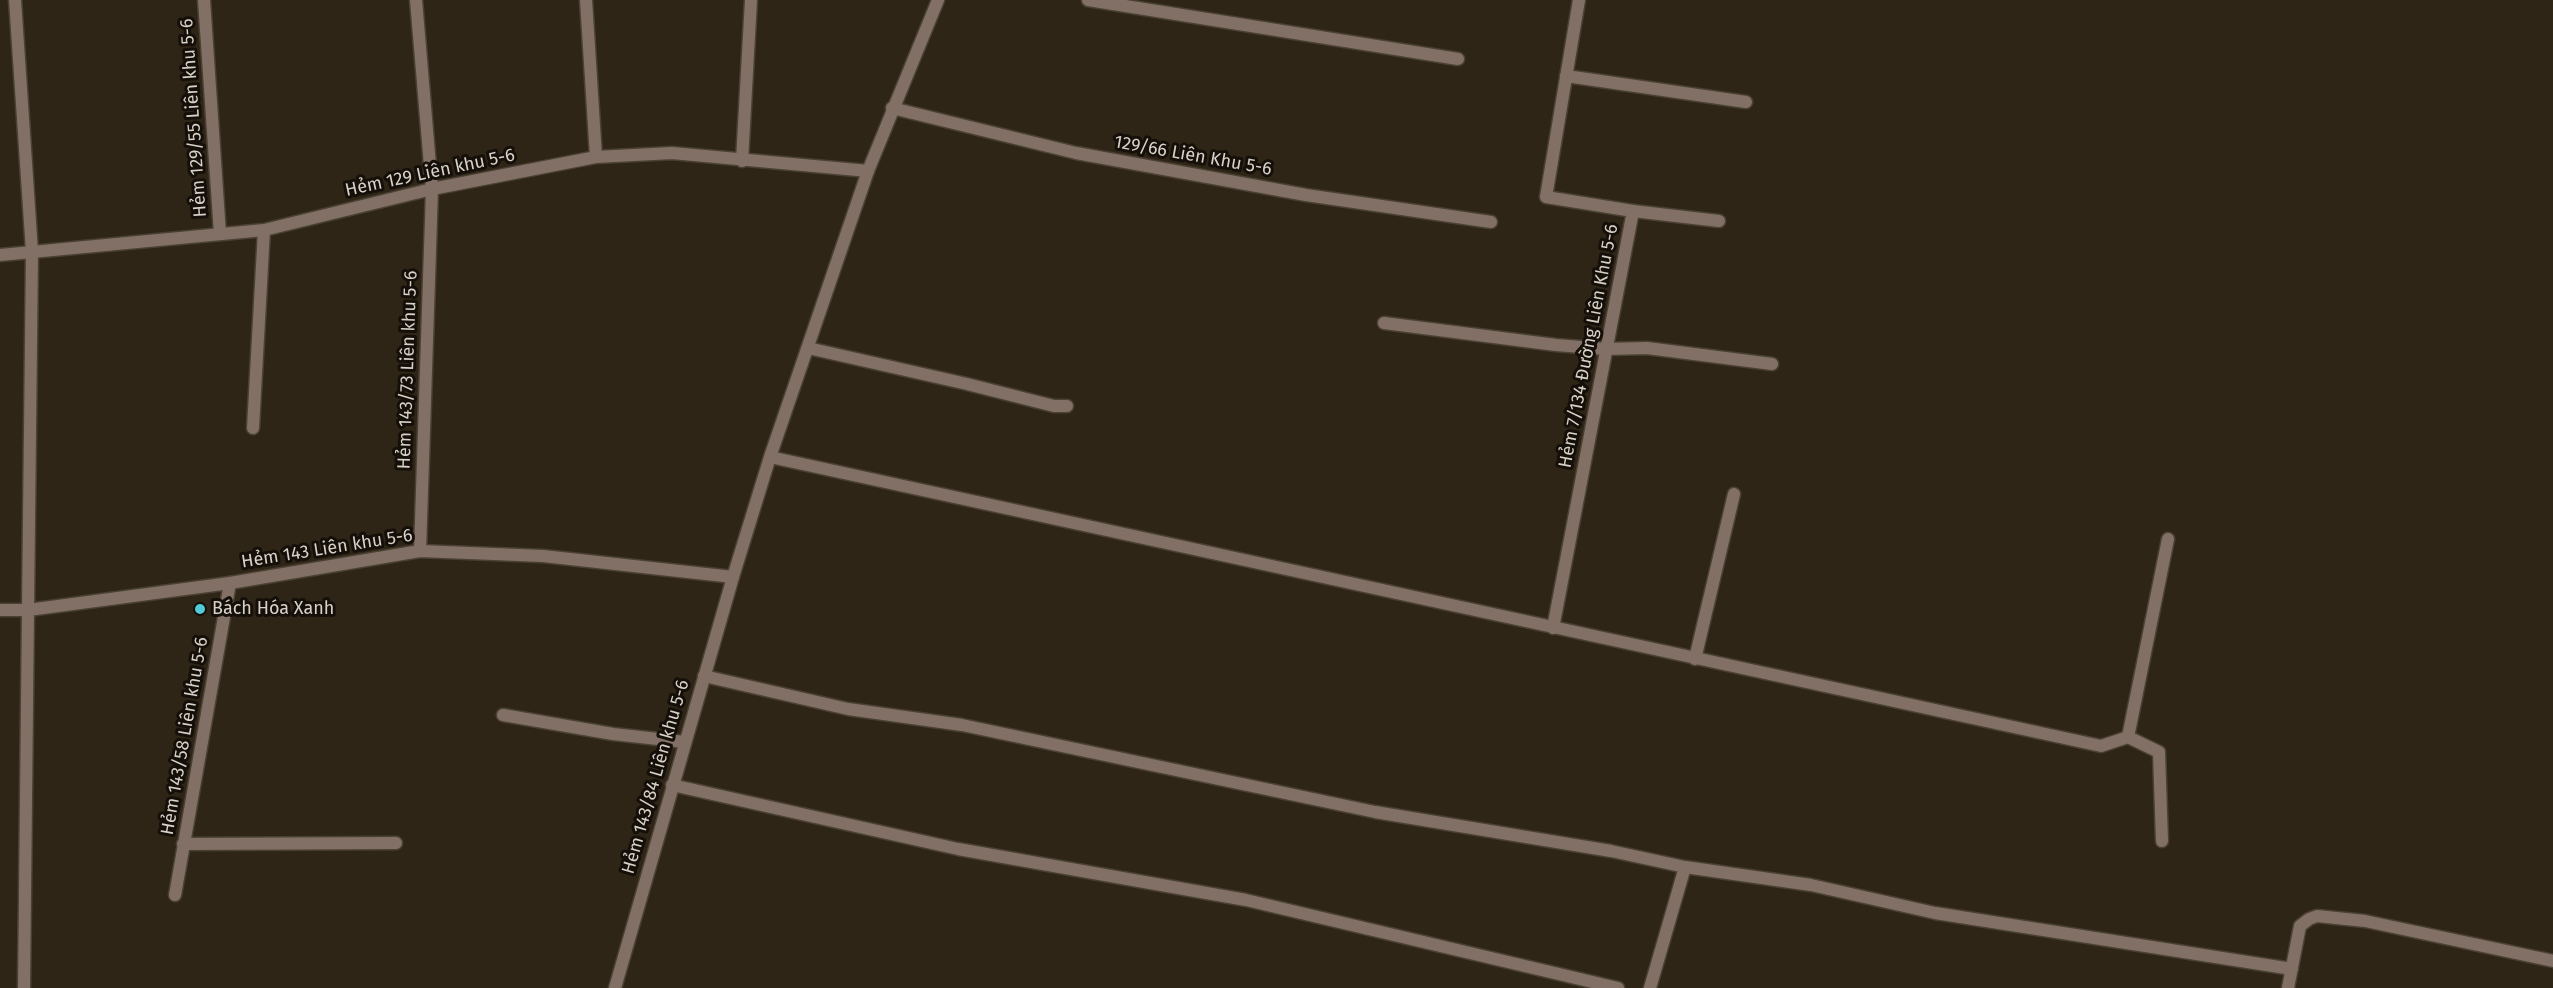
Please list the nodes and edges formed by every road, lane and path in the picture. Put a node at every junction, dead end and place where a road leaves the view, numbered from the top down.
1 (15, 0) edge
2 (204, 0) edge
3 (416, 0) edge
4 (586, 0) edge
5 (752, 0) edge
6 (938, 0) edge
7 (1088, 0) edge
8 (1579, 0) edge
9 (1458, 59) dead end
10 (1566, 76) junction
11 (1746, 102) dead end
12 (892, 108) junction
13 (596, 158) junction
14 (742, 161) junction
15 (868, 171) junction
16 (432, 189) junction
17 (1633, 211) junction
18 (1719, 221) dead end
19 (1491, 222) dead end
20 (264, 230) junction
21 (220, 234) junction
22 (32, 252) junction
23 (0, 255) edge
24 (1384, 323) dead end
25 (807, 348) junction
26 (1606, 349) junction
27 (1772, 364) dead end
28 (1067, 406) dead end
29 (253, 428) dead end
30 (770, 457) junction
31 (1734, 494) dead end
32 (2168, 539) dead end
33 (420, 551) junction
34 (733, 577) junction
35 (230, 583) junction
36 (0, 610) edge
37 (28, 610) junction
38 (1553, 628) junction
39 (1695, 659) junction
40 (704, 676) junction
41 (503, 715) dead end
42 (2128, 737) junction
43 (685, 742) junction
44 (672, 785) junction
45 (2162, 841) dead end
46 (396, 843) dead end
47 (183, 844) junction
48 (1685, 867) junction
49 (175, 895) dead end
50 (2553, 961) edge
51 (2292, 969) junction
52 (24, 988) edge
53 (615, 988) edge
54 (1618, 988) edge
55 (1650, 988) edge
56 (2288, 988) edge

1 - 22 street
2 - 21 street, Hẻm 129/55 Liên khu 5-6
3 - 16 street, Hẻm 143/73 Liên khu 5-6
4 - 13 street
5 - 14 street
6 - 12 street, Hẻm 143/84 Liên khu 5-6
7 - 9 street
8 - 10 street, Hẻm 7/134 Đường Liên Khu 5-6
10 - 11 street
10 - 17 street, Hẻm 7/134 Đường Liên Khu 5-6
12 - 15 street, Hẻm 143/84 Liên khu 5-6
12 - 19 street, 129/66 Liên Khu 5-6
13 - 14 street, Hẻm 129 Liên khu 5-6
13 - 16 street, Hẻm 129 Liên khu 5-6
14 - 15 street, Hẻm 129 Liên khu 5-6
15 - 25 street, Hẻm 143/84 Liên khu 5-6
16 - 20 street, Hẻm 129 Liên khu 5-6
16 - 33 street, Hẻm 143/73 Liên khu 5-6
17 - 18 street
17 - 26 street, Hẻm 7/134 Đường Liên Khu 5-6
20 - 21 street, Hẻm 129 Liên khu 5-6
20 - 29 street
21 - 22 street, Hẻm 129 Liên khu 5-6
22 - 23 street, Hẻm 129 Liên khu 5-6
22 - 37 street
24 - 26 street
25 - 28 street
25 - 30 street, Hẻm 143/84 Liên khu 5-6
26 - 27 street
26 - 38 street, Hẻm 7/134 Đường Liên Khu 5-6
30 - 34 street, Hẻm 143/84 Liên khu 5-6
30 - 38 street
31 - 39 street
32 - 42 street
33 - 34 street, Hẻm 143 Liên khu 5-6
33 - 35 street, Hẻm 143 Liên khu 5-6
34 - 40 street, Hẻm 143/84 Liên khu 5-6
35 - 37 street, Hẻm 143 Liên khu 5-6
35 - 47 street, Hẻm 143/58 Liên khu 5-6
36 - 37 street, Hẻm 143 Liên khu 5-6
37 - 52 street
38 - 39 street
39 - 42 street
40 - 43 street, Hẻm 143/84 Liên khu 5-6
40 - 48 street
41 - 43 street
42 - 45 street
43 - 44 street, Hẻm 143/84 Liên khu 5-6
44 - 53 street, Hẻm 143/84 Liên khu 5-6
44 - 54 street
46 - 47 street
47 - 49 street, Hẻm 143/58 Liên khu 5-6
48 - 51 street
48 - 55 street
50 - 51 street
51 - 56 street

